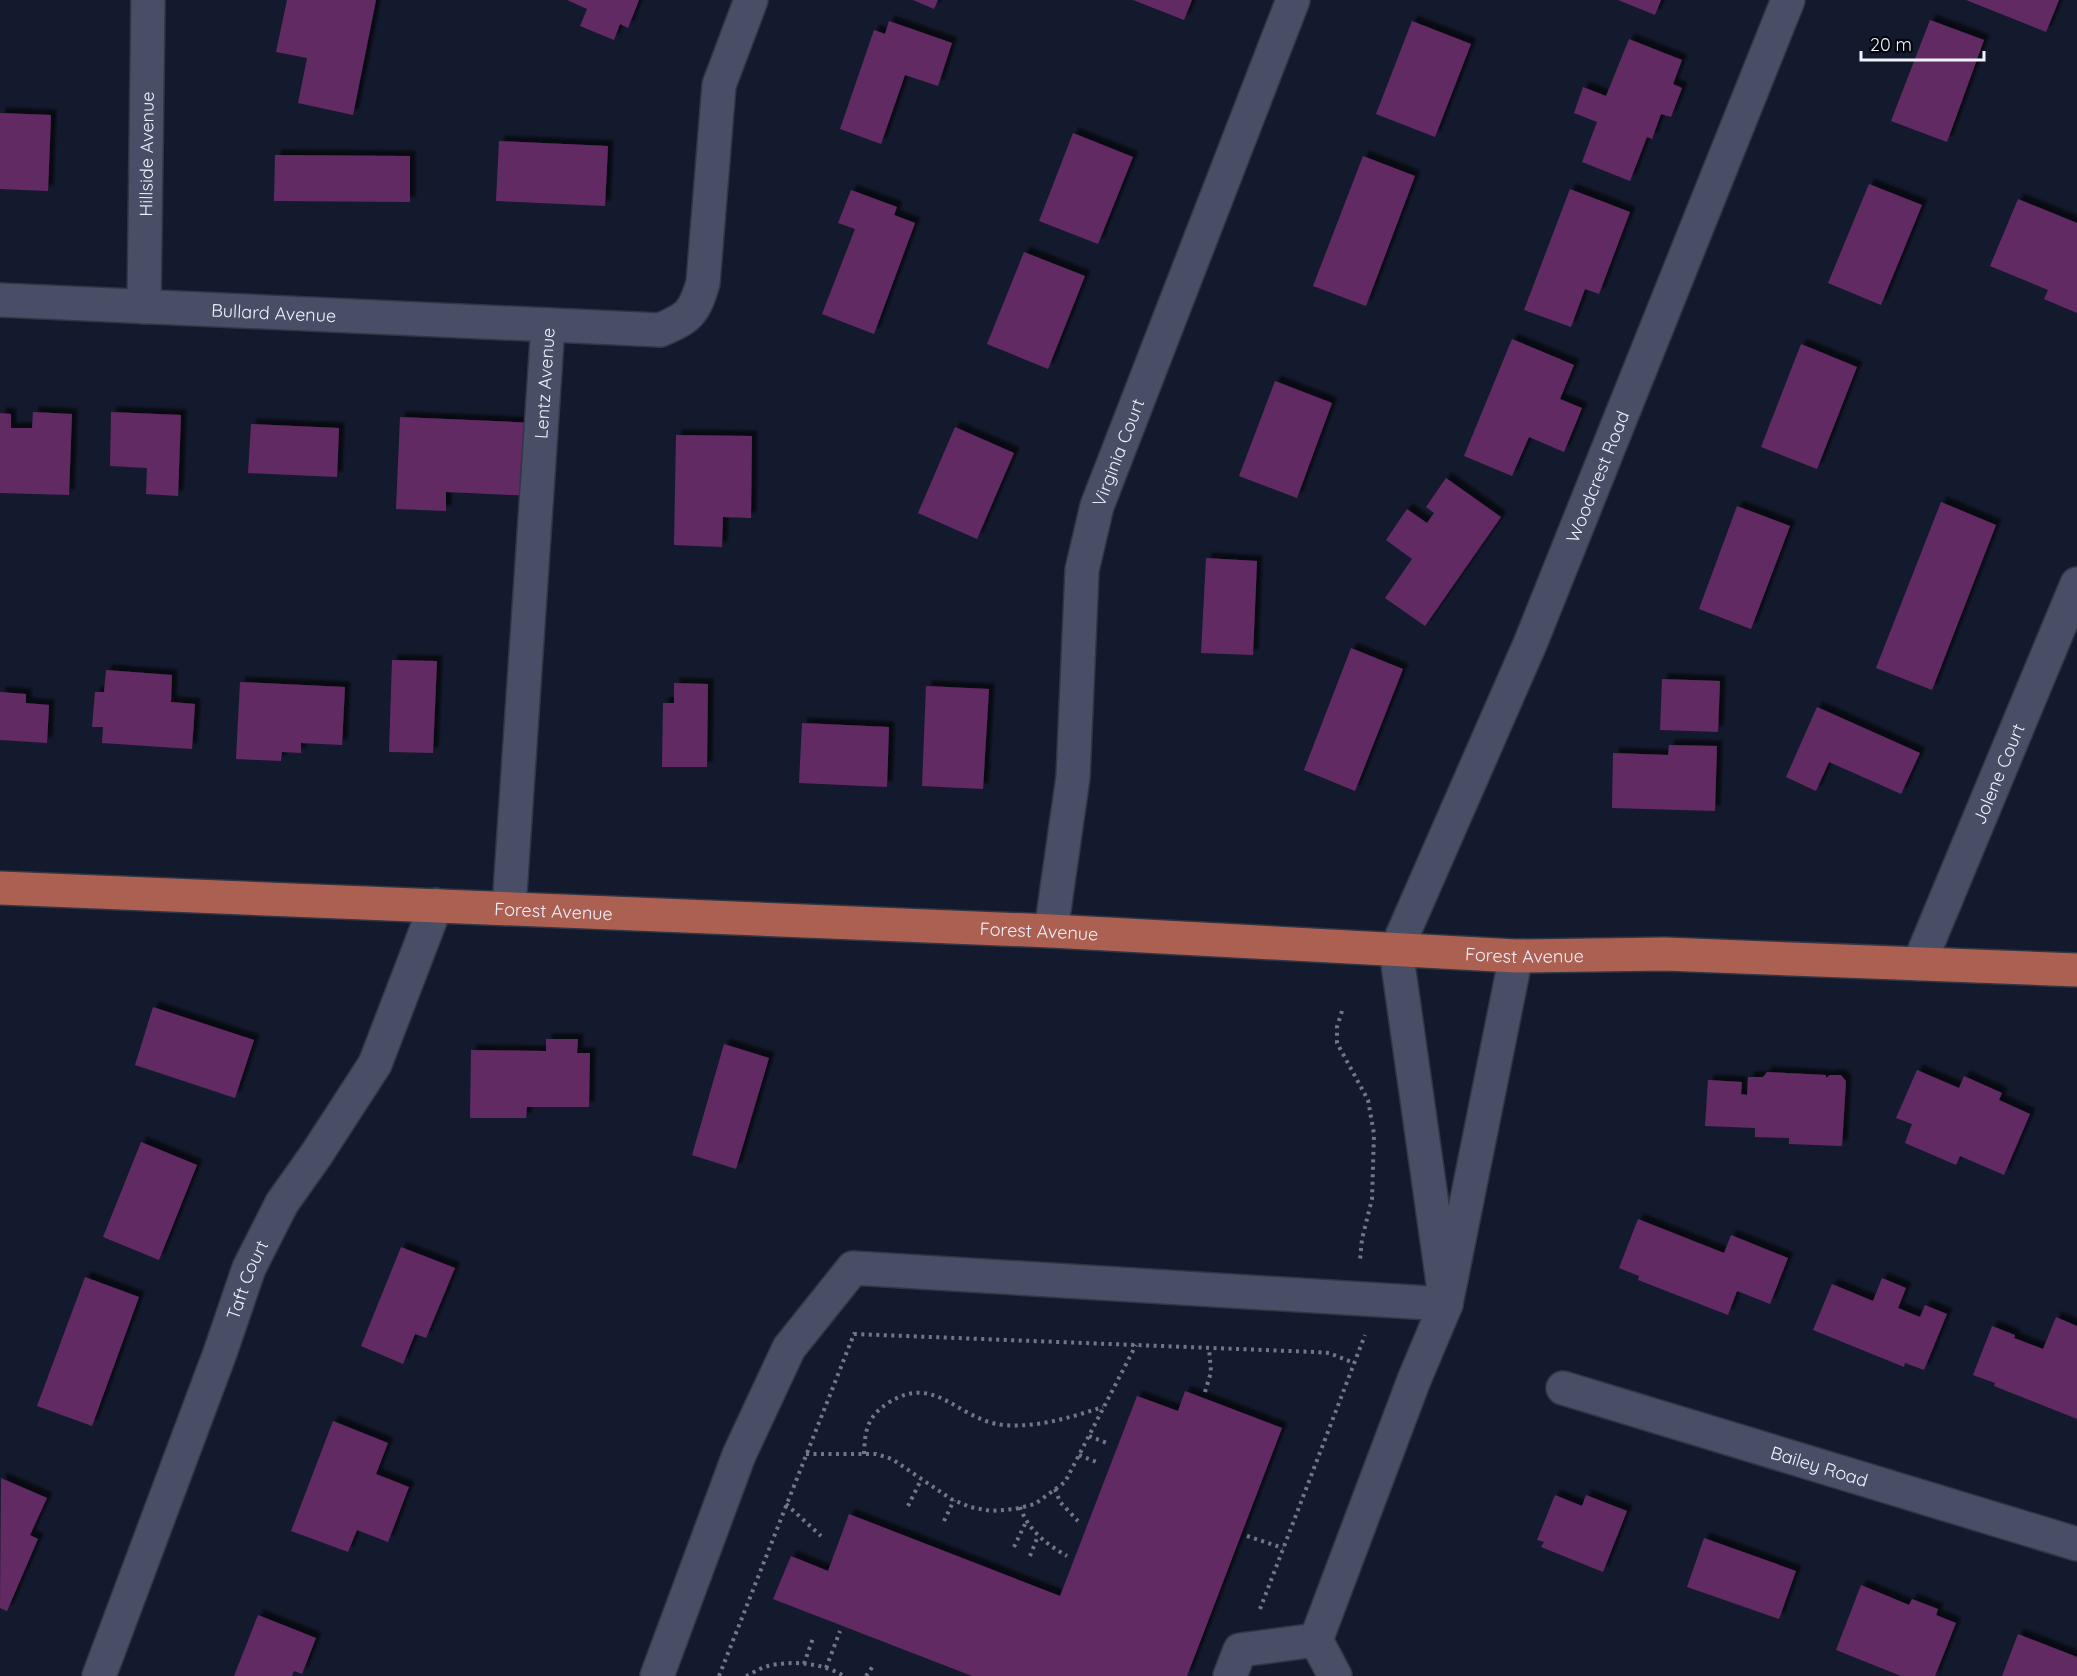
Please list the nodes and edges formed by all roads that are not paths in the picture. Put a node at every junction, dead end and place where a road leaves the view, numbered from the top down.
1 (148, 0) edge
2 (751, 0) edge
3 (1293, 0) edge
4 (1788, 0) edge
5 (0, 300) edge
6 (144, 307) junction
7 (548, 326) junction
8 (2077, 584) edge
9 (0, 888) edge
10 (436, 905) junction
11 (509, 908) junction
12 (1051, 931) junction
13 (1396, 950) junction
14 (1516, 956) junction
15 (1919, 964) junction
16 (2077, 970) edge
17 (1446, 1304) junction
18 (1563, 1388) dead end
19 (2077, 1544) edge
20 (1316, 1640) junction
21 (99, 1676) edge
22 (657, 1676) edge
23 (1230, 1676) edge
24 (1335, 1676) edge

1 - 6 street, Hillside Avenue
2 - 7 street, Lentz Avenue
3 - 12 street, Virginia Court
4 - 13 street, Woodcrest Road
5 - 6 street, Bullard Avenue
6 - 7 street, Bullard Avenue
7 - 11 street, Lentz Avenue
8 - 15 street, Jolene Court
9 - 10 main road, Forest Avenue
10 - 11 main road, Forest Avenue
10 - 21 street, Taft Court
11 - 12 main road, Forest Avenue
12 - 13 main road, Forest Avenue
13 - 14 main road, Forest Avenue
13 - 17 street
14 - 15 main road, Forest Avenue
14 - 17 street
15 - 16 main road, Forest Avenue
17 - 20 street
17 - 22 street
18 - 19 street, Bailey Road
20 - 23 street
20 - 24 street

